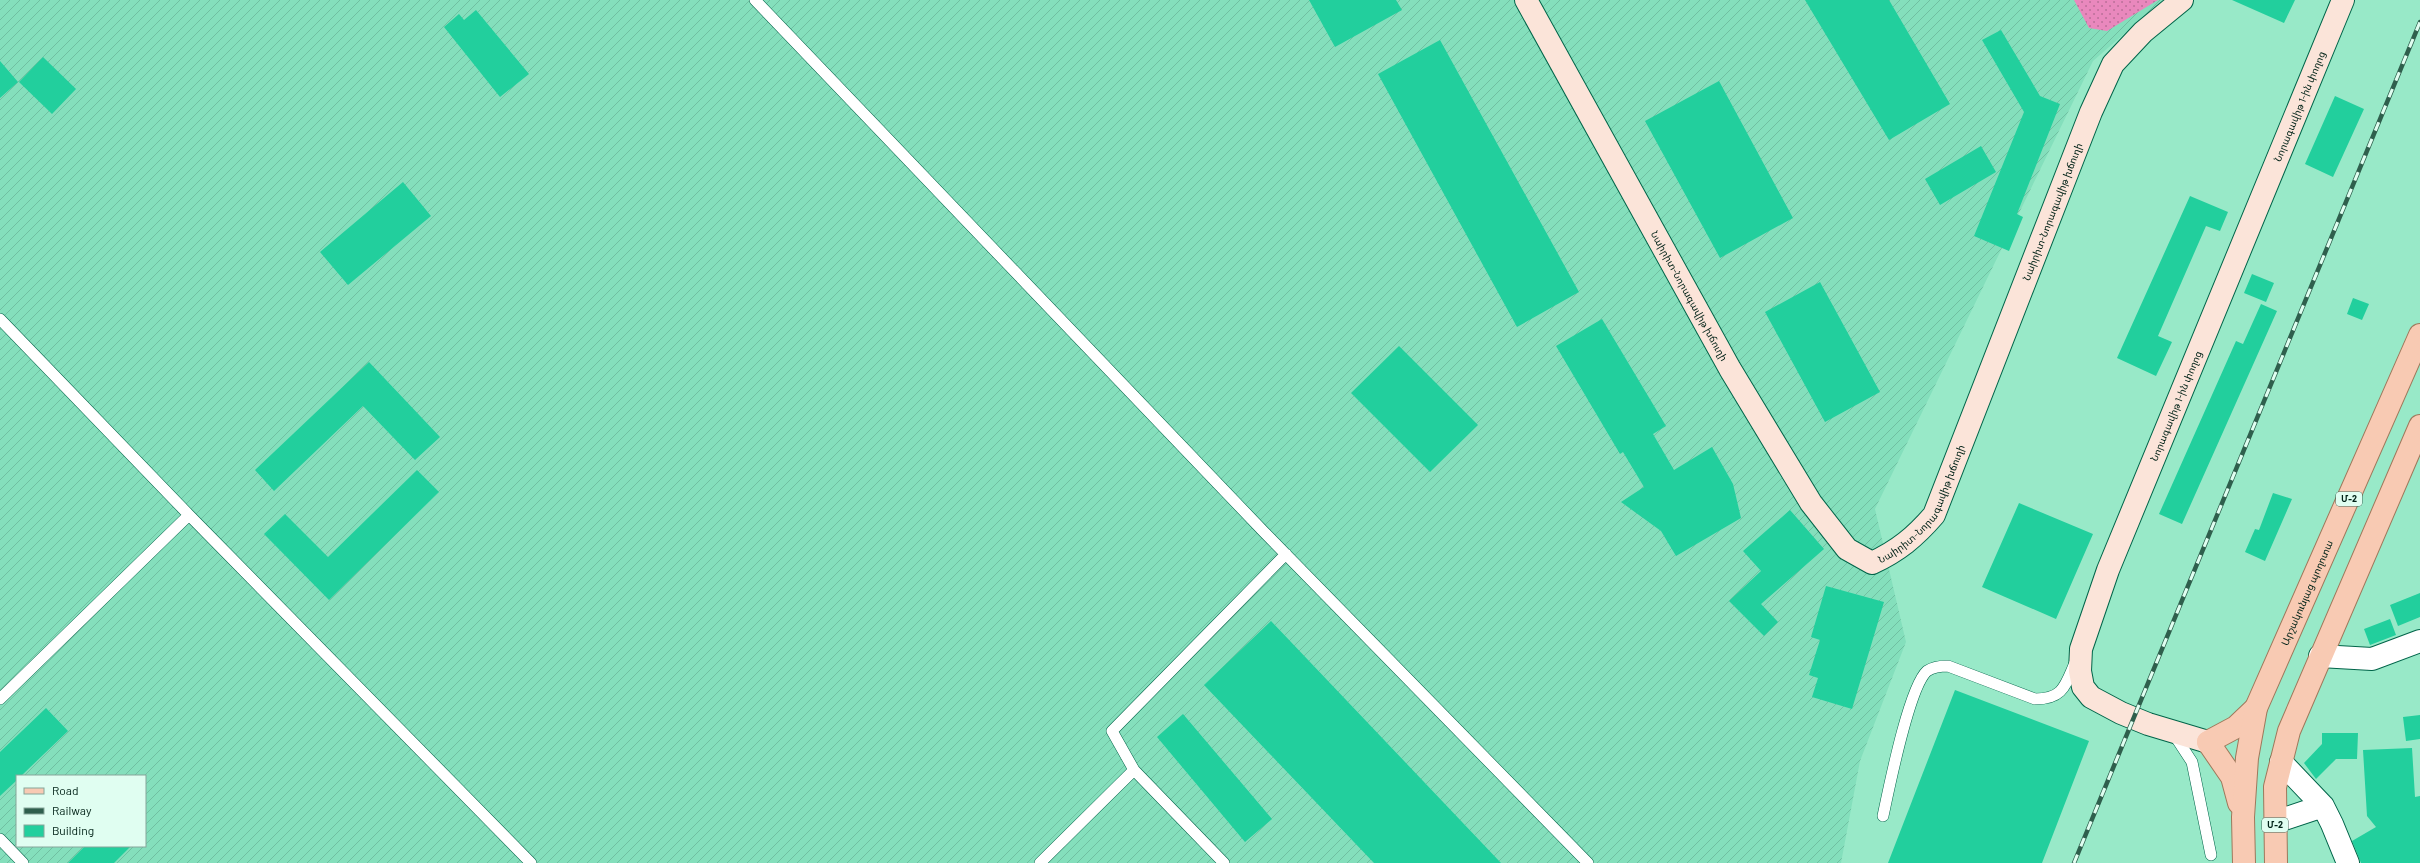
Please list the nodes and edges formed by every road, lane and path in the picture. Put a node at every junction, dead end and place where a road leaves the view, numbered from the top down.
1 (755, 0) edge
2 (1526, 0) edge
3 (2182, 0) edge
4 (2343, 0) edge
5 (0, 319) edge
6 (2420, 335) edge
7 (2420, 426) edge
8 (189, 515) junction
9 (1286, 554) junction
10 (2420, 641) edge
11 (2081, 649) junction
12 (2320, 656) junction
13 (0, 699) edge
14 (2256, 708) junction
15 (2171, 731) junction
16 (2208, 742) junction
17 (2247, 758) junction
18 (2281, 762) junction
19 (1134, 770) junction
20 (2274, 787) junction
21 (2323, 806) junction
22 (1883, 816) dead end
23 (2243, 817) junction
24 (2275, 822) junction
25 (0, 839) edge
26 (2211, 855) dead end
27 (23, 863) edge
28 (531, 863) edge
29 (1040, 863) edge
30 (1224, 863) edge
31 (1588, 863) edge
32 (2244, 863) edge
33 (2276, 863) edge
34 (2348, 863) edge

1 - 9 lane
2 - 3 street, Նաիրիտ-Նորագավիթ խճուղի
4 - 11 street, Նորագավիթ 1-ին փողոց
5 - 8 lane
6 - 14 main road, Արշակունյաց պողոտա / Մ-2
7 - 12 main road, Մ-2
8 - 13 lane
8 - 28 lane
9 - 19 lane
9 - 31 lane
10 - 12 street
11 - 15 street, Նորագավիթ 1-ին փողոց
11 - 22 lane
12 - 18 main road, Մ-2
14 - 16 main road
14 - 17 main road, Արշակունյաց պողոտա / Մ-2
15 - 16 street, Նորագավիթ 1-ին փողոց
15 - 26 lane
16 - 17 main road
16 - 23 main road
17 - 20 main road
17 - 23 main road, Արշակունյաց պողոտա / Մ-2
18 - 20 main road, Մ-2
18 - 21 street
19 - 29 lane
19 - 30 lane
20 - 24 main road, Մ-2
21 - 24 street
21 - 34 street
23 - 32 main road, Արշակունյաց պողոտա / Մ-2
24 - 33 main road, Մ-2
25 - 27 lane

